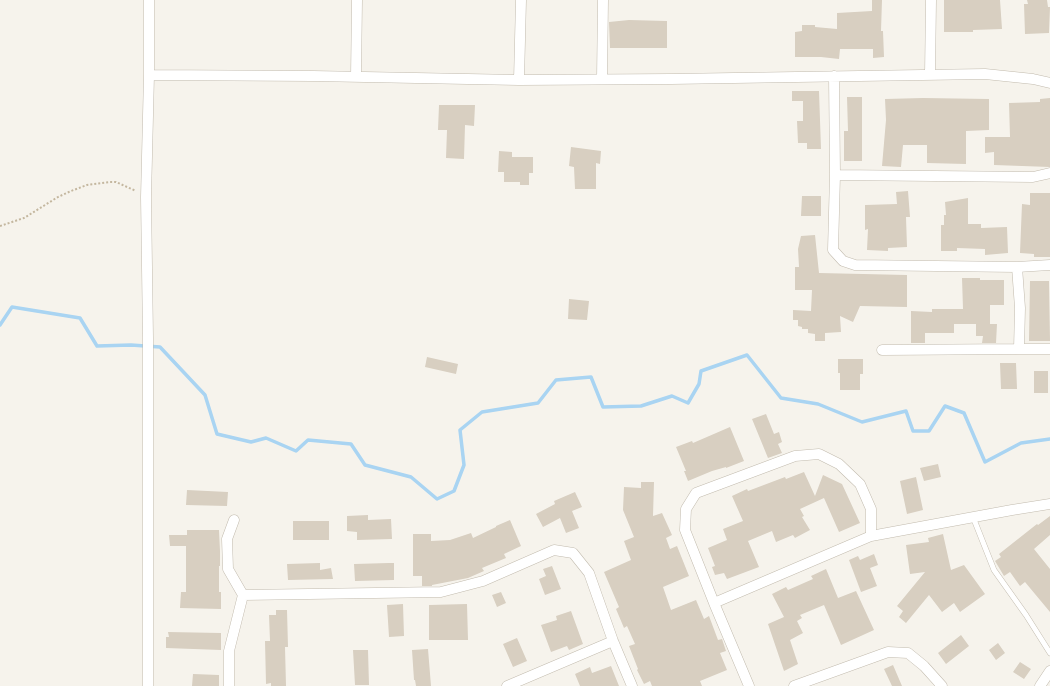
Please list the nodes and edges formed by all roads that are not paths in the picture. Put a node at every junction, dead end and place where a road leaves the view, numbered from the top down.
1 (149, 0) edge
2 (357, 0) edge
3 (521, 0) edge
4 (603, 0) edge
5 (931, 0) edge
6 (149, 75) junction
7 (930, 75) junction
8 (356, 76) junction
9 (834, 76) junction
10 (519, 80) junction
11 (602, 80) junction
12 (1050, 83) edge
13 (1050, 173) edge
14 (835, 174) junction
15 (1050, 265) edge
16 (1017, 267) junction
17 (1019, 349) junction
18 (1050, 349) edge
19 (882, 350) dead end
20 (1050, 504) edge
21 (972, 517) junction
22 (234, 520) dead end
23 (871, 536) junction
24 (243, 595) junction
25 (714, 603) junction
26 (613, 642) junction
27 (1050, 652) edge
28 (1050, 671) edge
29 (148, 686) edge
30 (229, 686) edge
31 (507, 686) edge
32 (632, 686) edge
33 (748, 686) edge
34 (794, 686) edge
35 (942, 686) edge
36 (1040, 686) edge

1 - 6 street
2 - 8 street
3 - 10 street
4 - 11 street
5 - 7 street
6 - 8 street
6 - 29 street
7 - 9 street
7 - 12 street
8 - 10 street
9 - 11 street
9 - 14 street
10 - 11 street
13 - 14 street
14 - 16 street
15 - 16 street
16 - 17 street
17 - 18 street
17 - 19 street
20 - 21 street
21 - 23 street
21 - 27 lane
22 - 24 street
23 - 25 street
23 - 25 street
24 - 26 street
24 - 30 street
25 - 33 street
26 - 31 street
26 - 32 street
28 - 36 street
34 - 35 street

